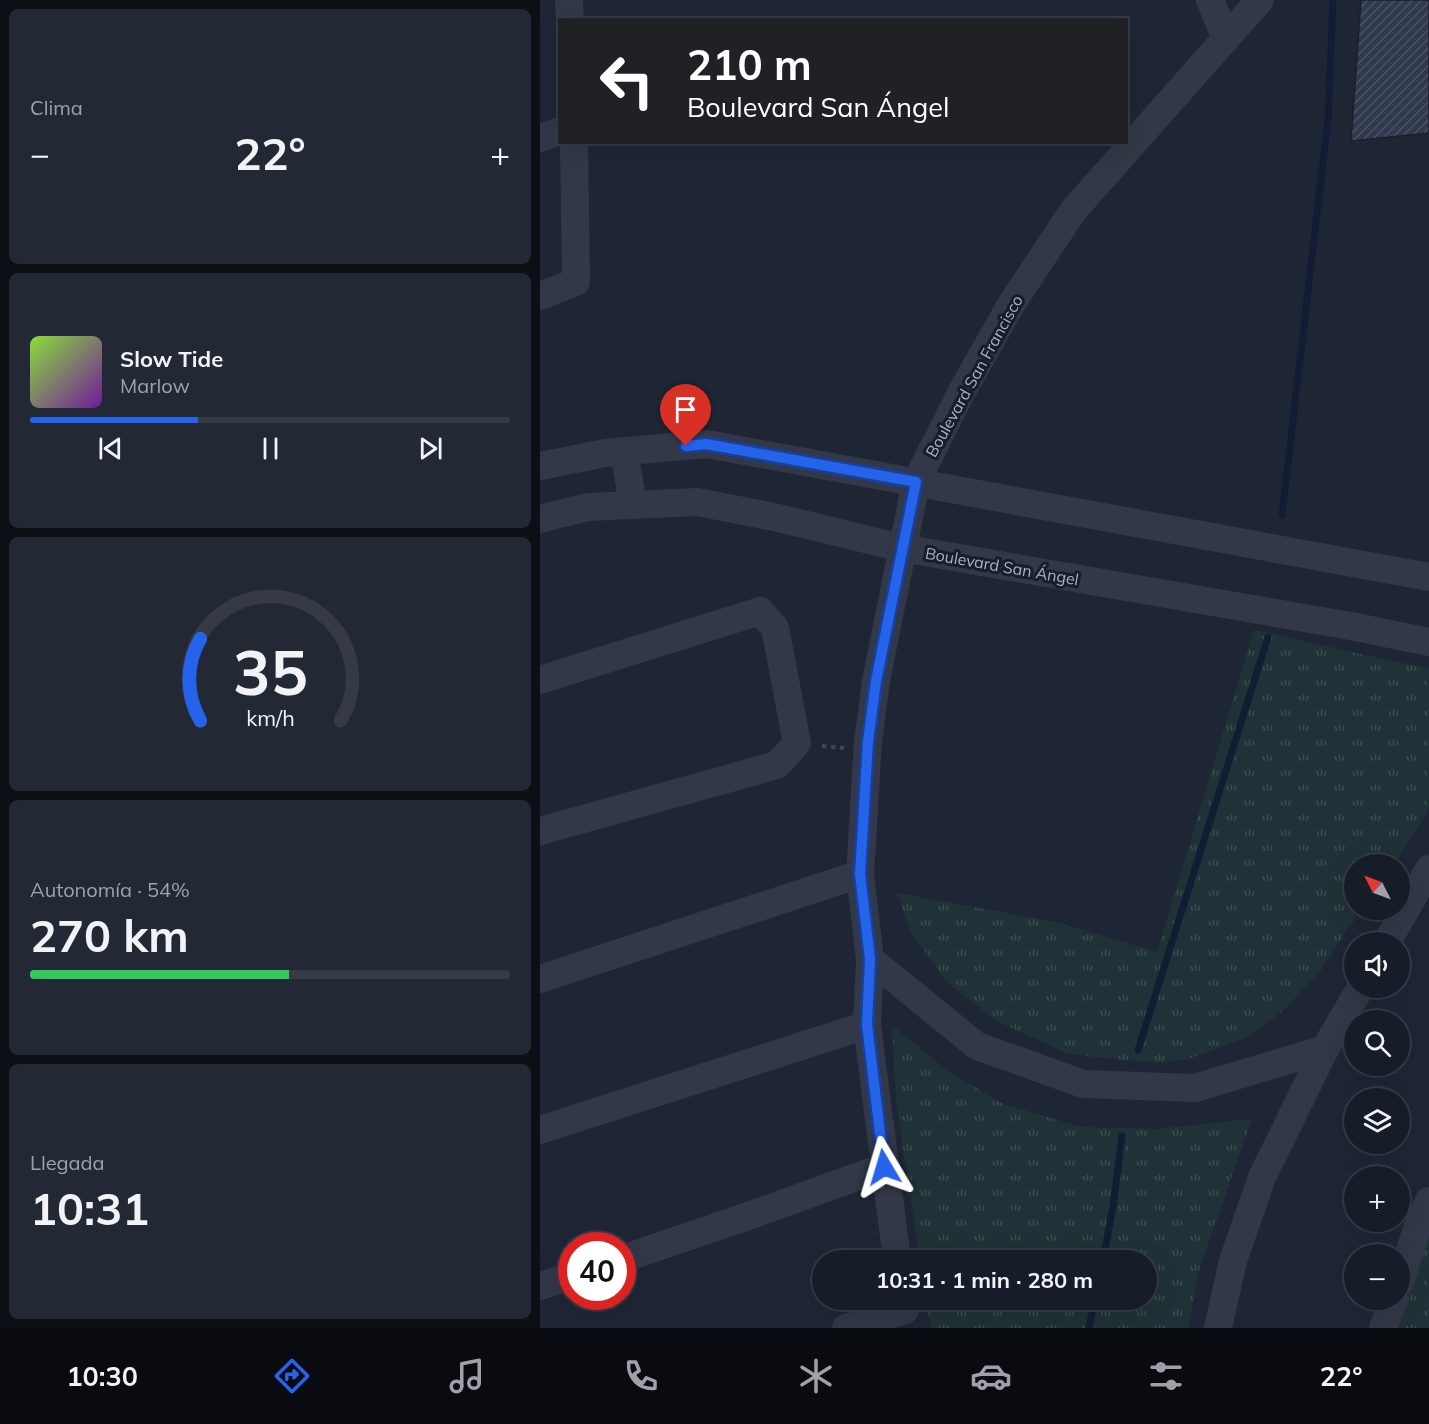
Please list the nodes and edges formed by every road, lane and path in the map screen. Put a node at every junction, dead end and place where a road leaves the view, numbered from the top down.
1 (569, 0) edge
2 (1210, 0) edge
3 (1260, 0) edge
4 (570, 18) edge
5 (1226, 39) junction
6 (558, 132) edge
7 (540, 138) edge
8 (574, 144) edge
9 (540, 296) edge
10 (624, 451) junction
11 (540, 466) edge
12 (916, 482) junction
13 (633, 504) junction
14 (540, 519) edge
15 (902, 548) junction
16 (1429, 576) edge
17 (1429, 642) edge
18 (540, 680) edge
19 (797, 744) junction
20 (868, 751) junction
21 (540, 831) edge
22 (1429, 869) edge
23 (860, 874) junction
24 (1393, 932) edge
25 (870, 959) junction
26 (540, 979) edge
27 (1355, 998) edge
28 (867, 1024) junction
29 (1325, 1049) junction
30 (540, 1130) edge
31 (884, 1167) junction
32 (1426, 1216) edge
33 (896, 1250) edge
34 (636, 1254) edge
35 (1410, 1257) edge
36 (558, 1280) edge
37 (540, 1286) edge
38 (1390, 1310) edge
39 (905, 1312) edge
40 (846, 1328) edge
41 (1218, 1328) edge
42 (1383, 1328) edge

1 - 4 street
2 - 5 street
3 - 5 street, Boulevard San Francisco
5 - 12 street, Boulevard San Francisco
6 - 7 street
8 - 9 street
10 - 11 street
10 - 12 street
10 - 13 street
12 - 15 street, Boulevard San Francisco
12 - 16 street
13 - 14 street, Boulevard San Ángel
13 - 15 street, Boulevard San Ángel
15 - 17 street, Boulevard San Ángel
15 - 20 street, Boulevard San Francisco
18 - 19 street
19 - 20 path
19 - 21 street
20 - 23 street, Boulevard San Francisco
22 - 24 street
23 - 25 street, Boulevard San Francisco
23 - 26 street
25 - 28 street, Boulevard San Francisco
25 - 29 street
27 - 29 street
28 - 30 street
28 - 31 street, Boulevard San Francisco
29 - 41 street
31 - 33 street, Boulevard San Francisco
31 - 34 street
32 - 35 street
36 - 37 street
38 - 42 street
39 - 40 street

